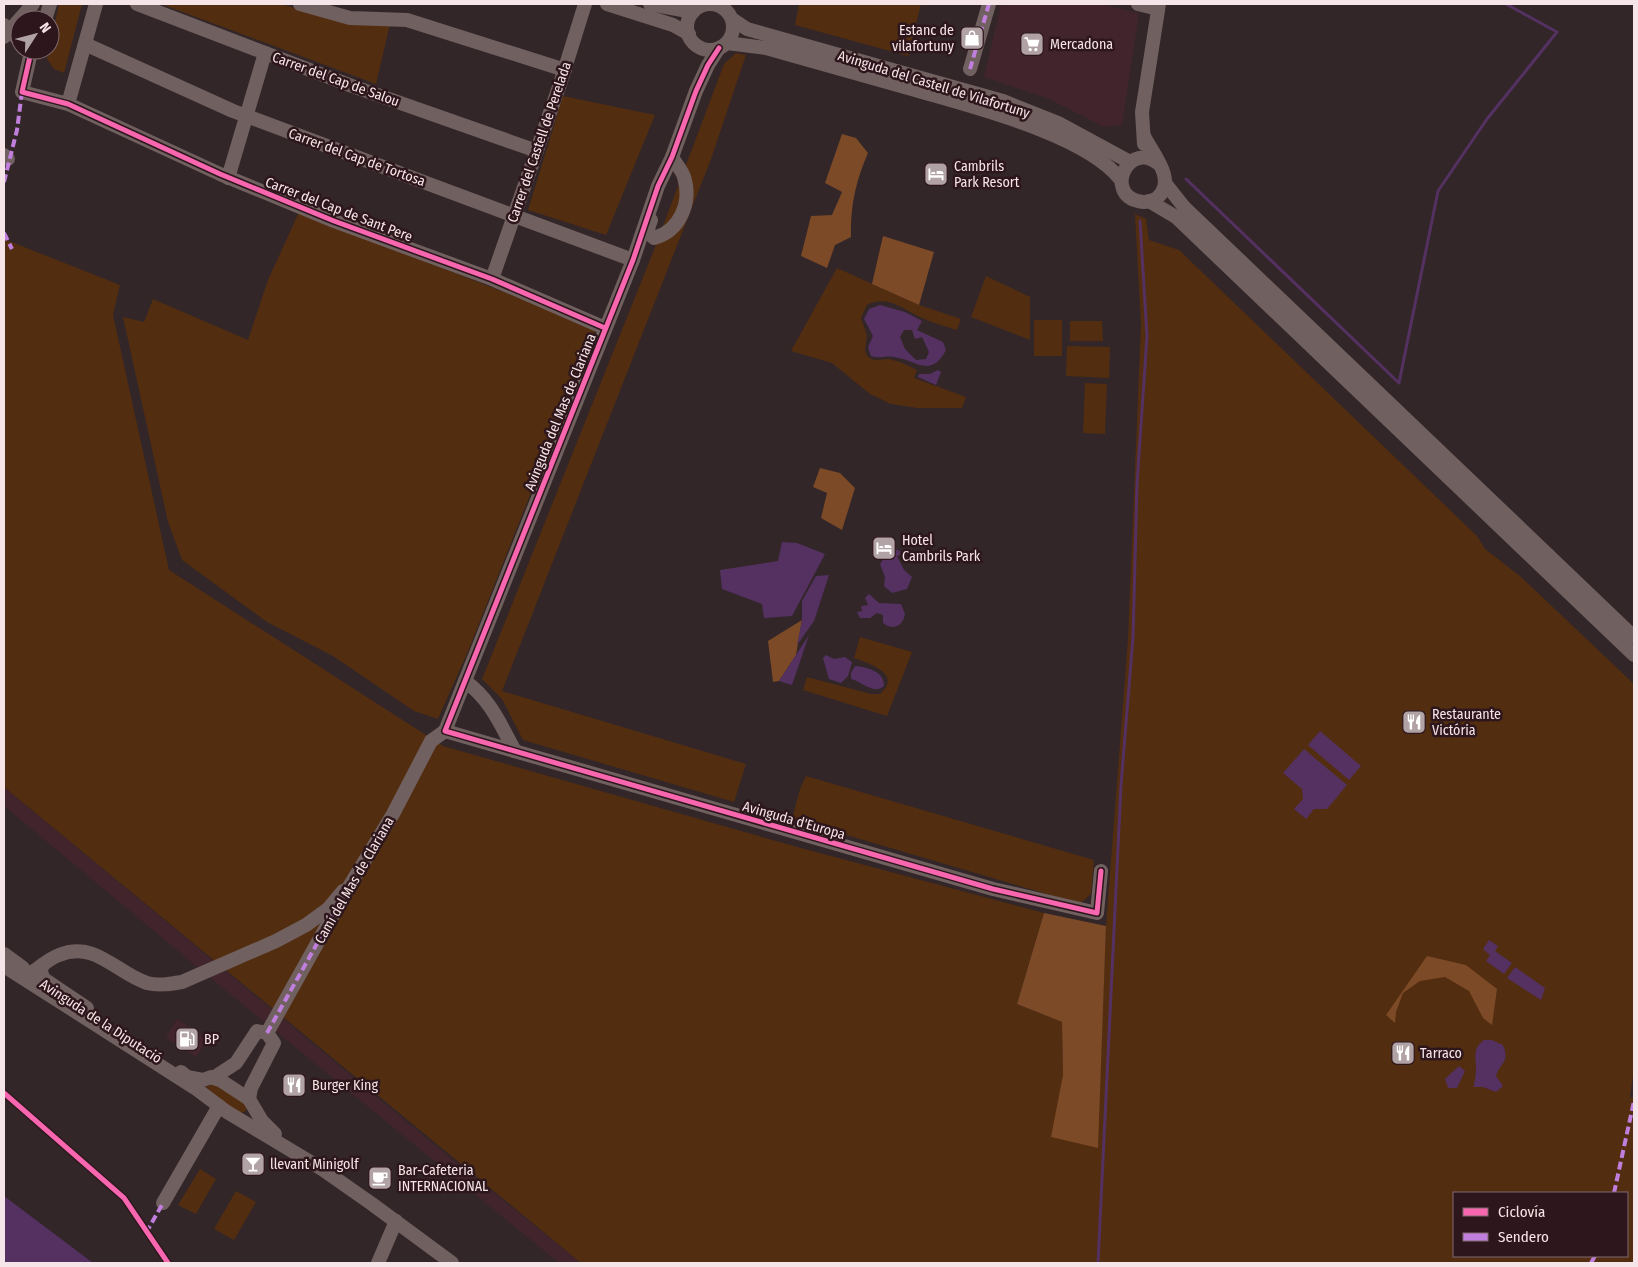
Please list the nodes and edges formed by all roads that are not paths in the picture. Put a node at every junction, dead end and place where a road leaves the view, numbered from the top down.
1 (33, 4) edge
2 (96, 4) edge
3 (137, 4) edge
4 (300, 4) edge
5 (585, 4) edge
6 (607, 4) edge
7 (650, 4) edge
8 (989, 4) edge
9 (1138, 4) edge
10 (1158, 6) edge
11 (699, 7) edge
12 (730, 12) edge
13 (9, 33) edge
14 (691, 38) junction
15 (85, 44) junction
16 (723, 45) junction
17 (266, 53) junction
18 (29, 60) edge
19 (32, 60) edge
20 (970, 69) dead end
21 (564, 70) junction
22 (696, 91) junction
23 (22, 92) junction
24 (68, 104) junction
25 (246, 116) junction
26 (1144, 136) junction
27 (537, 151) junction
28 (672, 157) junction
29 (1134, 160) junction
30 (1160, 165) junction
31 (228, 178) junction
32 (1121, 180) junction
33 (1165, 183) junction
34 (658, 186) junction
35 (1149, 201) junction
36 (514, 215) junction
37 (651, 234) junction
38 (633, 260) junction
39 (492, 279) junction
40 (605, 328) junction
41 (1634, 637) edge
42 (1634, 655) edge
43 (465, 681) junction
44 (503, 728) junction
45 (445, 731) junction
46 (483, 742) junction
47 (514, 751) junction
48 (1101, 871) dead end
49 (347, 890) junction
50 (4, 954) edge
51 (4, 961) edge
52 (42, 965) junction
53 (4, 966) edge
54 (30, 973) junction
55 (106, 1025) junction
56 (267, 1033) junction
57 (205, 1083) junction
58 (252, 1103) junction
59 (219, 1106) junction
60 (242, 1120) junction
61 (322, 1169) junction
62 (163, 1203) dead end
63 (396, 1221) junction
64 (378, 1263) edge
65 (452, 1263) edge

1 - 13 street
2 - 15 street
3 - 17 street, Carrer del Cap de Salou
4 - 21 street
5 - 21 street, Carrer del Castell de Perelada
6 - 14 street
7 - 11 street
8 - 20 street
9 - 10 street
10 - 26 street
11 - 12 street
11 - 14 street
12 - 16 street
12 - 29 street, Avinguda del Castell de Vilafortuny
14 - 16 street
14 - 22 street, Avinguda del Mas de Clariana
15 - 24 street
15 - 25 street, Carrer del Cap de Tortosa
16 - 22 street, Avinguda del Mas de Clariana
16 - 32 street, Avinguda del Castell de Vilafortuny
17 - 25 street
17 - 27 street, Carrer del Cap de Salou
18 - 23 street
19 - 23 street
21 - 27 street, Carrer del Castell de Perelada
22 - 28 street, Avinguda del Mas de Clariana
23 - 24 street, Carrer del Cap de Sant Pere
24 - 31 street, Carrer del Cap de Sant Pere
25 - 31 street
25 - 36 street, Carrer del Cap de Tortosa
26 - 29 street
26 - 30 street
27 - 36 street, Carrer del Castell de Perelada
28 - 34 street, Avinguda del Mas de Clariana
28 - 37 street, Avinguda del Mas de Clariana
28 - 37 street
29 - 30 street
29 - 32 street
30 - 33 street
31 - 39 street, Carrer del Cap de Sant Pere
32 - 35 street
33 - 35 street
33 - 41 street
34 - 37 street, Avinguda del Mas de Clariana
34 - 38 street, Avinguda del Mas de Clariana
35 - 42 street
36 - 38 street, Carrer del Cap de Tortosa
36 - 39 street, Carrer del Castell de Perelada
37 - 38 street, Avinguda del Mas de Clariana
38 - 40 street, Avinguda del Mas de Clariana
39 - 40 street, Carrer del Cap de Sant Pere
40 - 43 street, Avinguda del Mas de Clariana
43 - 44 street
43 - 45 street, Avinguda del Mas de Clariana
44 - 46 street
44 - 47 street
45 - 46 street, Avinguda d'Europa
45 - 49 street, Camí del Mas de Clariana
46 - 47 street, Avinguda d'Europa
47 - 48 street, Avinguda d'Europa
49 - 52 street, Avinguda de la Diputació
49 - 56 street, Camí del Mas de Clariana
50 - 54 street, Avinguda de la Diputació
51 - 54 street
52 - 54 street, Avinguda de la Diputació
52 - 55 street
53 - 57 street, Avinguda de la Diputació
54 - 55 street, Avinguda de la Diputació
55 - 57 street, Avinguda de la Diputació
56 - 57 street
56 - 58 street
57 - 58 street, Avinguda de la Diputació
57 - 59 street, Avinguda de la Diputació
58 - 60 street
58 - 61 street, Avinguda de la Diputació
59 - 60 street, Avinguda de la Diputació
59 - 62 street
60 - 61 street, Avinguda de la Diputació
61 - 63 street, Avinguda de la Diputació
63 - 64 street
63 - 65 street, Avinguda de la Diputació

